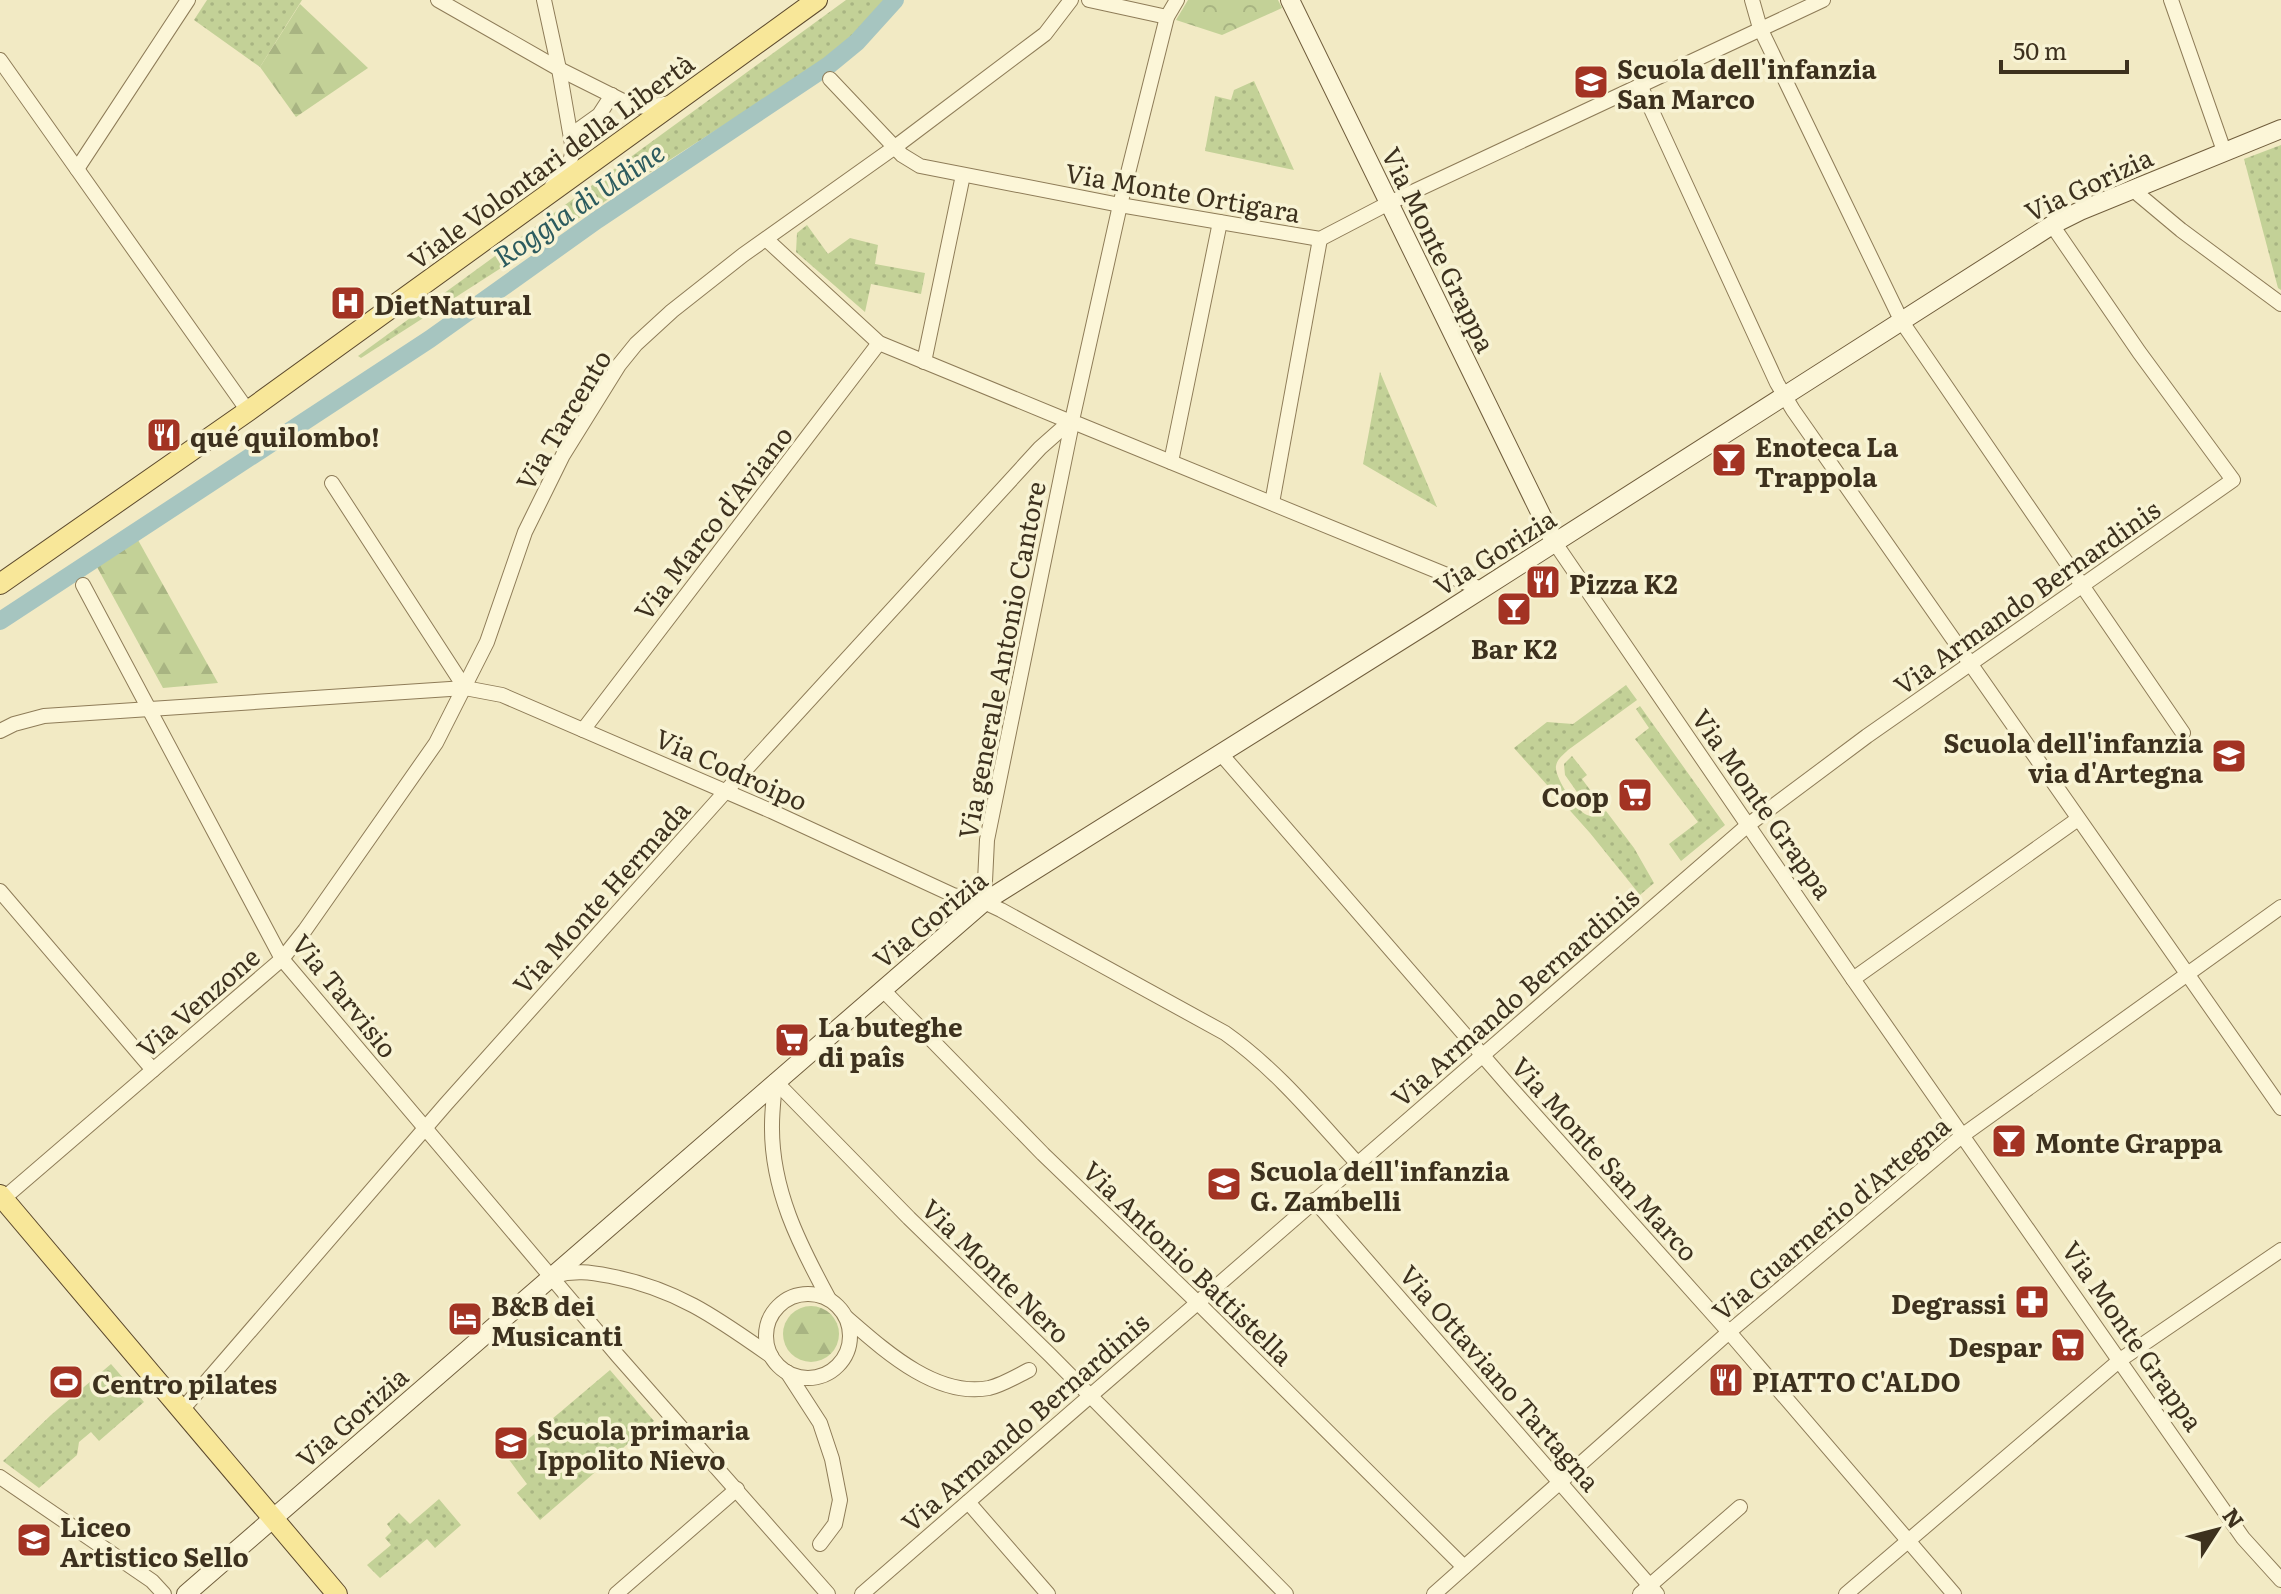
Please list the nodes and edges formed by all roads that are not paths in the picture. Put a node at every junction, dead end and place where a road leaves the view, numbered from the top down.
1 (188, 0) edge
2 (438, 0) edge
3 (544, 0) edge
4 (817, 0) edge
5 (1071, 0) edge
6 (1089, 0) edge
7 (1177, 0) edge
8 (1752, 0) edge
9 (1823, 0) edge
10 (2171, 0) edge
11 (1291, 2) edge
12 (1167, 17) junction
13 (1760, 28) junction
14 (0, 60) edge
15 (559, 69) junction
16 (830, 79) dead end
17 (1640, 85) junction
18 (612, 95) junction
19 (677, 102) junction
20 (2281, 129) edge
21 (571, 135) junction
22 (895, 147) junction
23 (2224, 151) junction
24 (77, 169) junction
25 (963, 175) junction
26 (2132, 189) junction
27 (545, 195) junction
28 (1389, 203) junction
29 (1120, 205) junction
30 (1220, 222) junction
31 (2052, 225) junction
32 (1320, 239) junction
33 (767, 240) junction
34 (2281, 304) edge
35 (1902, 322) junction
36 (879, 343) junction
37 (924, 362) junction
38 (1784, 396) junction
39 (248, 411) junction
40 (1071, 422) junction
41 (1171, 462) junction
42 (332, 483) dead end
43 (1272, 503) junction
44 (1555, 543) junction
45 (0, 584) edge
46 (83, 585) dead end
47 (2081, 586) junction
48 (1481, 589) junction
49 (1969, 664) junction
50 (465, 688) junction
51 (148, 709) junction
52 (583, 730) junction
53 (0, 731) edge
54 (2183, 733) dead end
55 (1221, 754) junction
56 (726, 791) junction
57 (2078, 819) junction
58 (1748, 825) junction
59 (0, 891) edge
60 (984, 902) junction
61 (2281, 907) edge
62 (282, 959) junction
63 (2186, 974) junction
64 (1853, 979) junction
65 (882, 989) junction
66 (1482, 1054) junction
67 (153, 1070) junction
68 (775, 1081) junction
69 (2281, 1108) edge
70 (425, 1128) junction
71 (1963, 1135) junction
72 (1357, 1163) junction
73 (2, 1197) edge
74 (1314, 1200) junction
75 (2281, 1250) edge
76 (550, 1277) junction
77 (829, 1299) junction
78 (1197, 1302) junction
79 (846, 1317) junction
80 (1729, 1332) junction
81 (771, 1356) junction
82 (2120, 1360) junction
83 (1029, 1370) dead end
84 (786, 1372) junction
85 (1090, 1396) junction
86 (181, 1411) junction
87 (0, 1477) edge
88 (1561, 1481) junction
89 (737, 1489) junction
90 (968, 1502) junction
91 (1740, 1507) dead end
92 (273, 1518) junction
93 (1909, 1541) junction
94 (820, 1544) dead end
95 (1464, 1567) junction
96 (2281, 1580) edge
97 (1649, 1591) edge
98 (164, 1594) edge
99 (186, 1594) edge
100 (337, 1594) edge
101 (616, 1594) edge
102 (828, 1594) edge
103 (862, 1594) edge
104 (1048, 1594) edge
105 (1286, 1594) edge
106 (1434, 1594) edge
107 (1846, 1594) edge
108 (1954, 1594) edge

1 - 24 street
2 - 15 street
3 - 15 street
4 - 19 main road, Viale Volontari della Libertà
5 - 22 street, Via Tarcento
6 - 12 street
7 - 12 street, Via generale Antonio Cantore
8 - 13 street
9 - 13 street, Via Monte Ortigara
10 - 23 street
11 - 28 street, Via Monte Grappa
12 - 29 street, Via generale Antonio Cantore
13 - 17 street, Via Monte Ortigara
13 - 35 street
14 - 24 street
15 - 18 street
15 - 21 street
16 - 22 street
17 - 28 street, Via Monte Ortigara
17 - 38 street
18 - 19 street
18 - 21 street
19 - 27 main road, Viale Volontari della Libertà
20 - 23 street, Via Gorizia
21 - 27 street
22 - 25 street, Via Monte Ortigara
22 - 33 street, Via Tarcento
23 - 26 street, Via Gorizia
24 - 39 street
25 - 29 street, Via Monte Ortigara
25 - 37 street
26 - 31 street, Via Gorizia
26 - 34 street
27 - 39 main road, Viale Volontari della Libertà
28 - 32 street, Via Monte Ortigara
28 - 44 street, Via Monte Grappa
29 - 30 street, Via Monte Ortigara
29 - 40 street, Via generale Antonio Cantore
30 - 32 street, Via Monte Ortigara
30 - 41 street
31 - 35 street, Via Gorizia
31 - 47 street, Via Armando Bernardinis
32 - 43 street
33 - 36 street
33 - 50 street, Via Tarcento
35 - 38 street, Via Gorizia
35 - 47 street
36 - 37 street
36 - 52 street, Via Marco d'Aviano
37 - 40 street
38 - 44 street, Via Gorizia
38 - 49 street
39 - 45 main road, Viale Volontari della Libertà
40 - 41 street
40 - 56 street, Via Monte Hermada
40 - 60 street, Via generale Antonio Cantore
41 - 43 street
42 - 50 street
43 - 48 street
44 - 48 street, Via Gorizia
44 - 58 street, Via Monte Grappa
46 - 51 street, Via Tarvisio
47 - 49 street, Via Armando Bernardinis
47 - 54 street
48 - 55 street, Via Gorizia
49 - 57 street
49 - 58 street, Via Armando Bernardinis
50 - 51 street, Via Codroipo
50 - 52 street, Via Codroipo
50 - 62 street, Via Venzone
51 - 53 street, Via Codroipo
51 - 62 street, Via Tarvisio
52 - 56 street, Via Codroipo
55 - 60 street, Via Gorizia
55 - 66 street, Via Monte San Marco
56 - 60 street, Via Codroipo
56 - 70 street, Via Monte Hermada
57 - 63 street
57 - 64 street
58 - 64 street, Via Monte Grappa
58 - 66 street, Via Armando Bernardinis
59 - 67 street
60 - 65 street, Via Gorizia
60 - 72 street, Via Codroipo
61 - 63 street, Via Guarnerio d'Artegna
62 - 67 street, Via Venzone
62 - 70 street, Via Tarvisio
63 - 69 street
63 - 71 street, Via Guarnerio d'Artegna
64 - 71 street, Via Monte Grappa
65 - 68 street, Via Gorizia
65 - 78 street, Via Antonio Battistella
66 - 72 street, Via Armando Bernardinis
66 - 80 street, Via Monte San Marco
67 - 73 street, Via Venzone
68 - 76 street, Via Gorizia
68 - 77 street
68 - 85 street, Via Monte Nero
70 - 76 street, Via Tarvisio
70 - 86 street, Via Monte Hermada
71 - 80 street, Via Guarnerio d'Artegna
71 - 82 street, Via Monte Grappa
72 - 74 street, Via Armando Bernardinis
73 - 86 main road
74 - 78 street, Via Armando Bernardinis
74 - 88 street, Via Ottaviano Tartagna
75 - 82 street
76 - 81 street
76 - 89 street, Via Tarvisio
76 - 92 street, Via Gorizia
77 - 79 street
77 - 81 street
78 - 85 street, Via Armando Bernardinis
78 - 95 street, Via Antonio Battistella
79 - 83 street
79 - 84 street
80 - 88 street, Via Guarnerio d'Artegna
80 - 93 street, Via Monte San Marco
81 - 84 street
82 - 93 street
82 - 96 street, Via Monte Grappa
84 - 94 street
85 - 90 street, Via Armando Bernardinis
85 - 105 street, Via Monte Nero
86 - 92 main road
87 - 98 street
88 - 95 street, Via Guarnerio d'Artegna
88 - 97 street, Via Ottaviano Tartagna
89 - 101 street
89 - 102 street, Via Tarvisio
90 - 103 street, Via Armando Bernardinis
90 - 104 street
91 - 97 street, Via Ottaviano Tartagna
92 - 99 street, Via Gorizia
92 - 100 main road
93 - 107 street
93 - 108 street, Via Monte San Marco
95 - 106 street, Via Guarnerio d'Artegna

